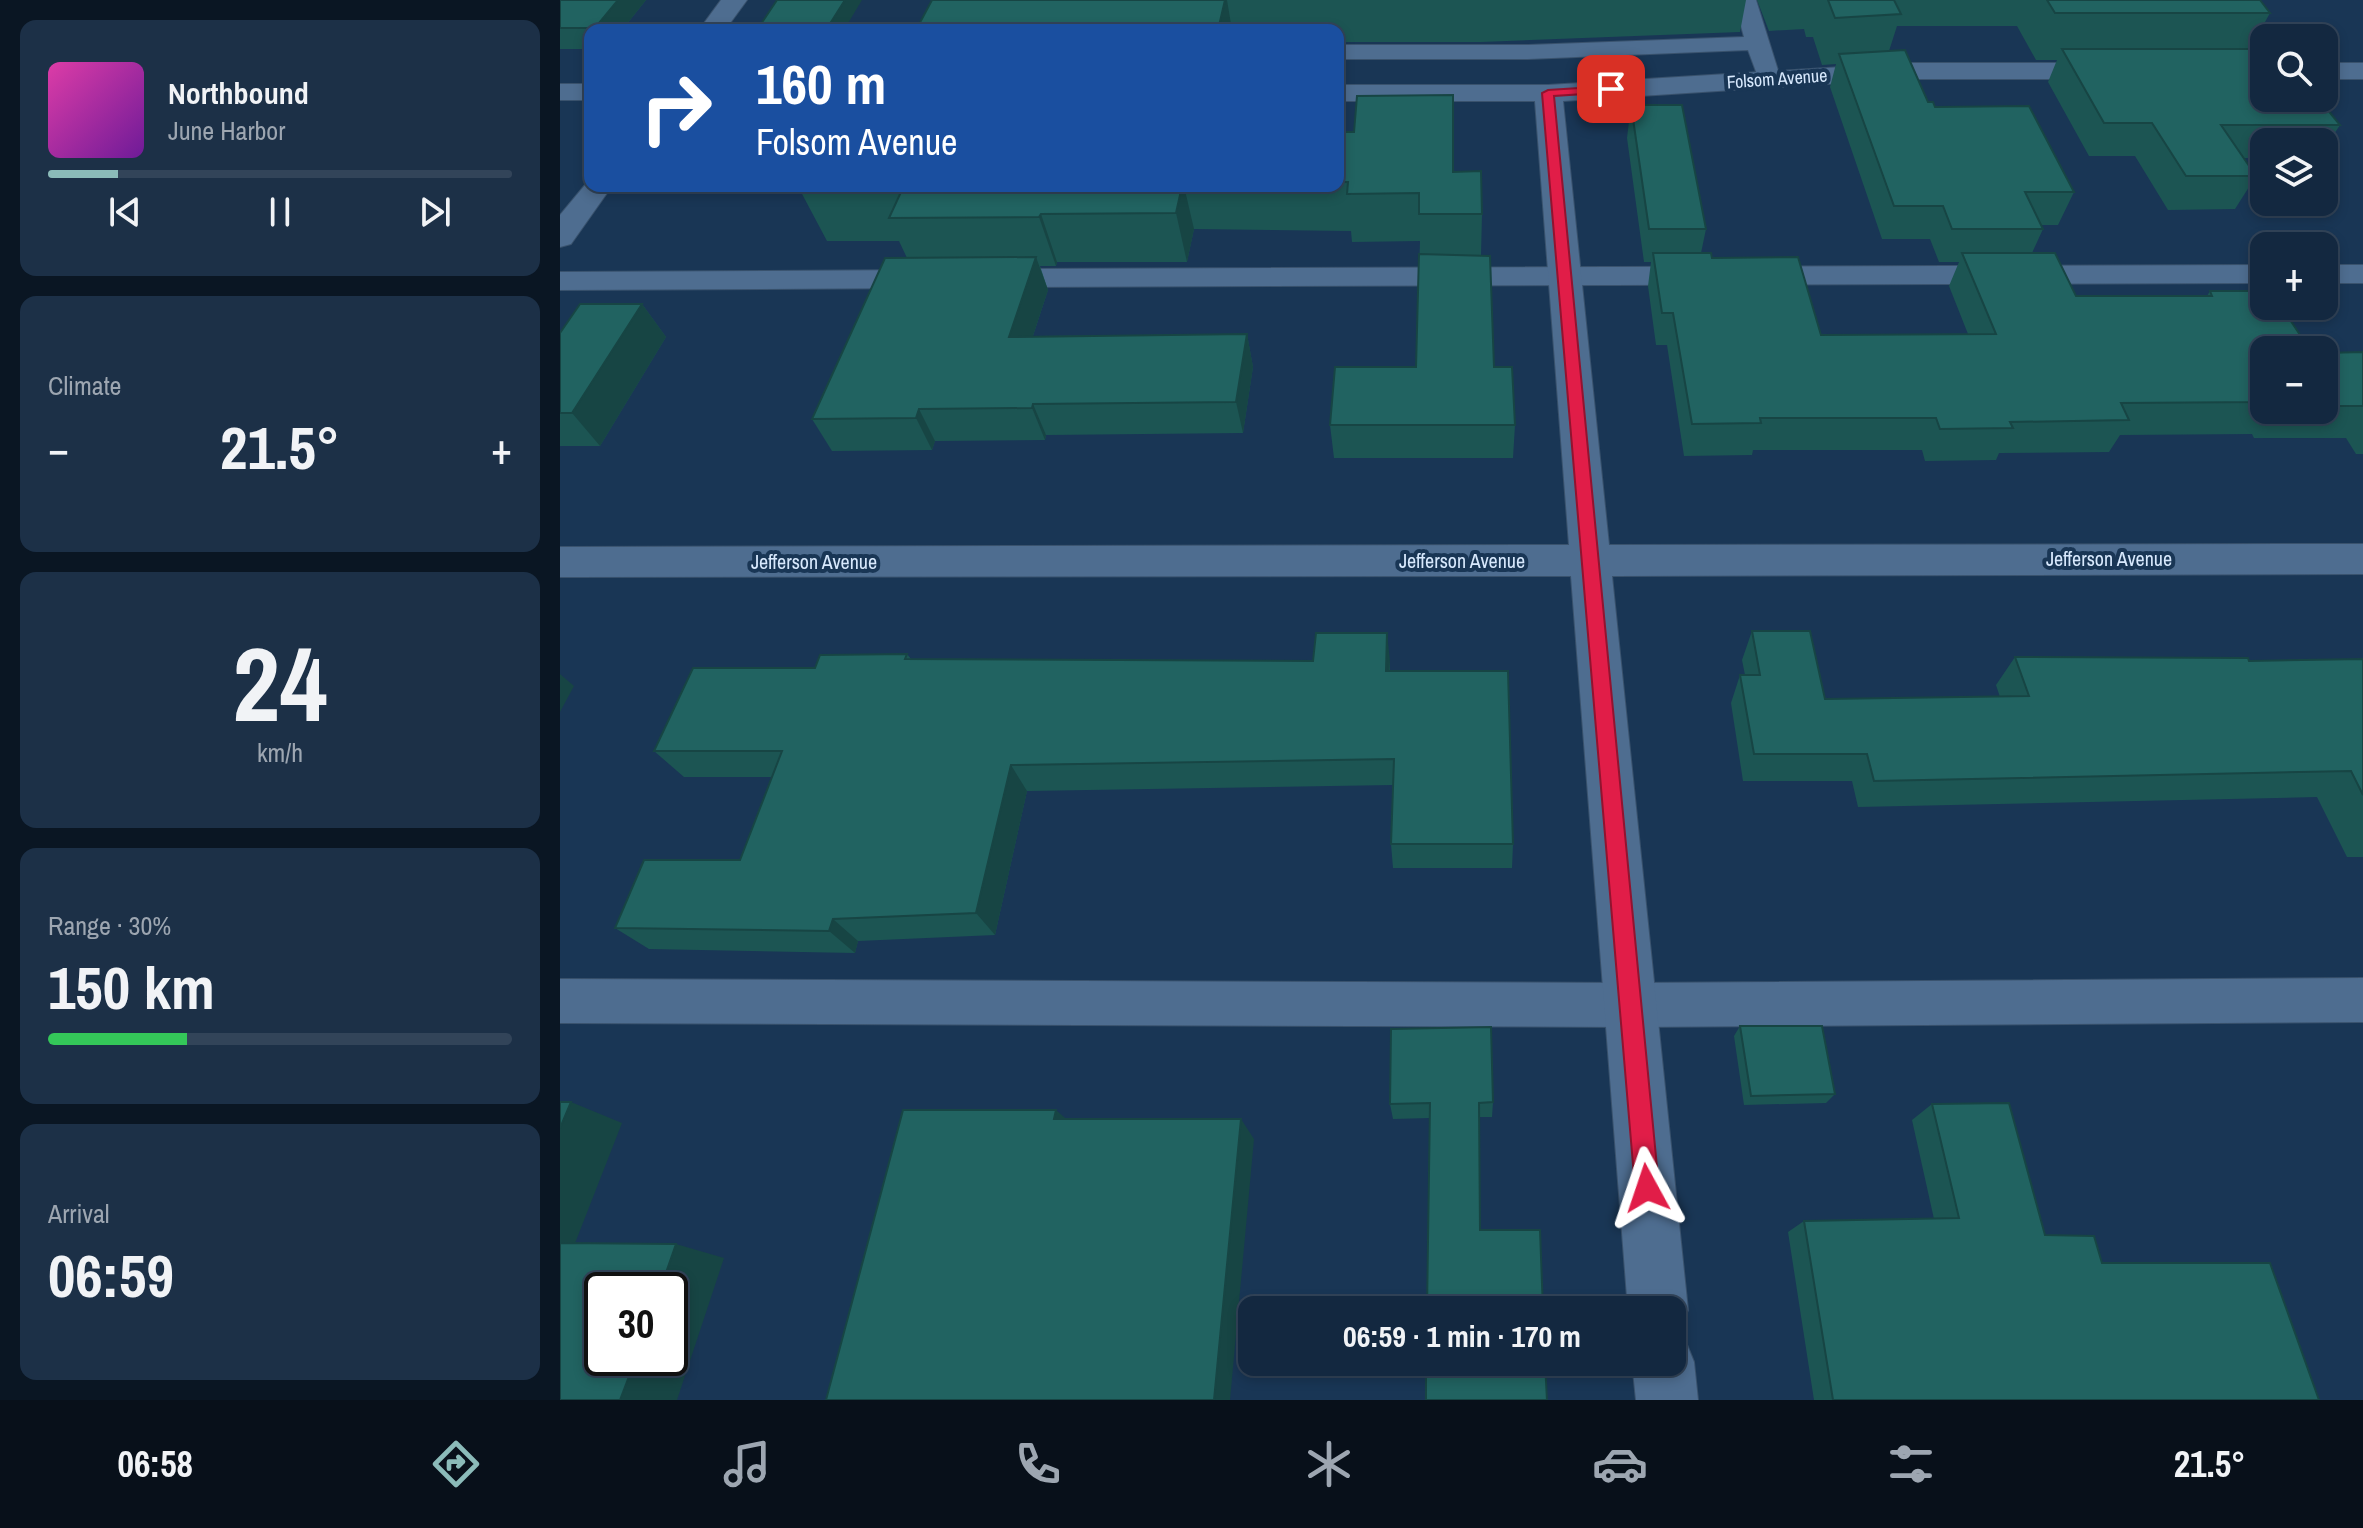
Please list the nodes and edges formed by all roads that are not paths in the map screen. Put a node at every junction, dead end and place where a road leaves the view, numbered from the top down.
1 (734, 0) edge
2 (1745, 0) edge
3 (716, 24) edge
4 (1757, 43) junction
5 (1344, 52) edge
6 (2140, 71) edge
7 (2338, 71) edge
8 (2363, 71) edge
9 (1769, 80) junction
10 (560, 92) edge
11 (584, 92) edge
12 (1344, 93) edge
13 (1548, 93) junction
14 (593, 192) edge
15 (560, 237) edge
16 (1564, 274) junction
17 (2250, 274) edge
18 (2338, 274) edge
19 (2363, 274) edge
20 (560, 281) edge
21 (2363, 559) edge
22 (1591, 560) junction
23 (560, 562) edge
24 (2363, 1000) edge
25 (560, 1001) edge
26 (1630, 1005) junction
27 (1657, 1296) edge
28 (1664, 1376) edge
29 (1667, 1400) edge

1 - 3 street
2 - 4 lane
4 - 5 lane
4 - 9 lane
6 - 9 street, Folsom Avenue
7 - 8 street
9 - 13 street, Folsom Avenue
10 - 11 street
12 - 13 street, Folsom Avenue
13 - 16 street
14 - 15 street
16 - 17 lane
16 - 20 lane
16 - 22 street
18 - 19 lane
21 - 22 street, Jefferson Avenue
22 - 23 street, Jefferson Avenue
22 - 26 street
24 - 26 lane
25 - 26 lane
26 - 27 street
28 - 29 street

